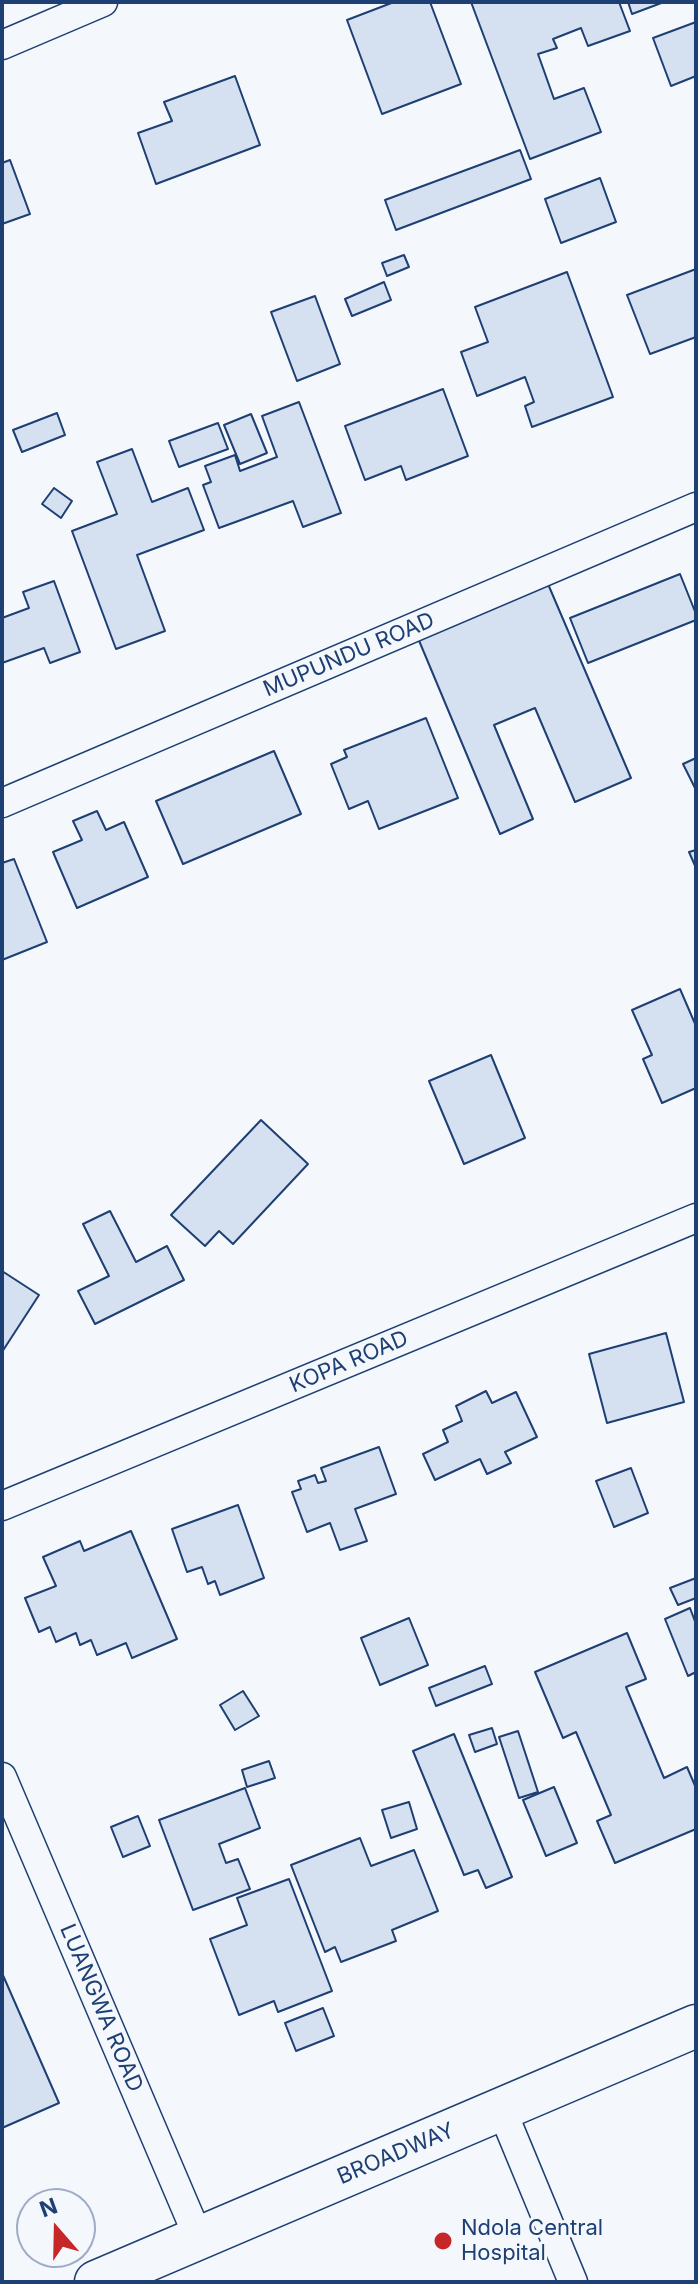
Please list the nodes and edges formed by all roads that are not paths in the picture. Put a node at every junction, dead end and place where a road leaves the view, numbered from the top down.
1 (103, 2) edge
2 (2, 45) edge
3 (696, 507) edge
4 (2, 803) edge
5 (696, 1218) edge
6 (2, 1506) edge
7 (2, 1777) edge
8 (696, 2026) edge
9 (501, 2108) junction
10 (199, 2239) junction
11 (96, 2282) edge
12 (573, 2282) edge

1 - 2 street
3 - 4 street, MUPUNDU ROAD
5 - 6 street, KOPA ROAD
7 - 10 street, LUANGWA ROAD
8 - 9 main road, BROADWAY
9 - 10 main road, BROADWAY
9 - 12 street
10 - 11 main road, BROADWAY

